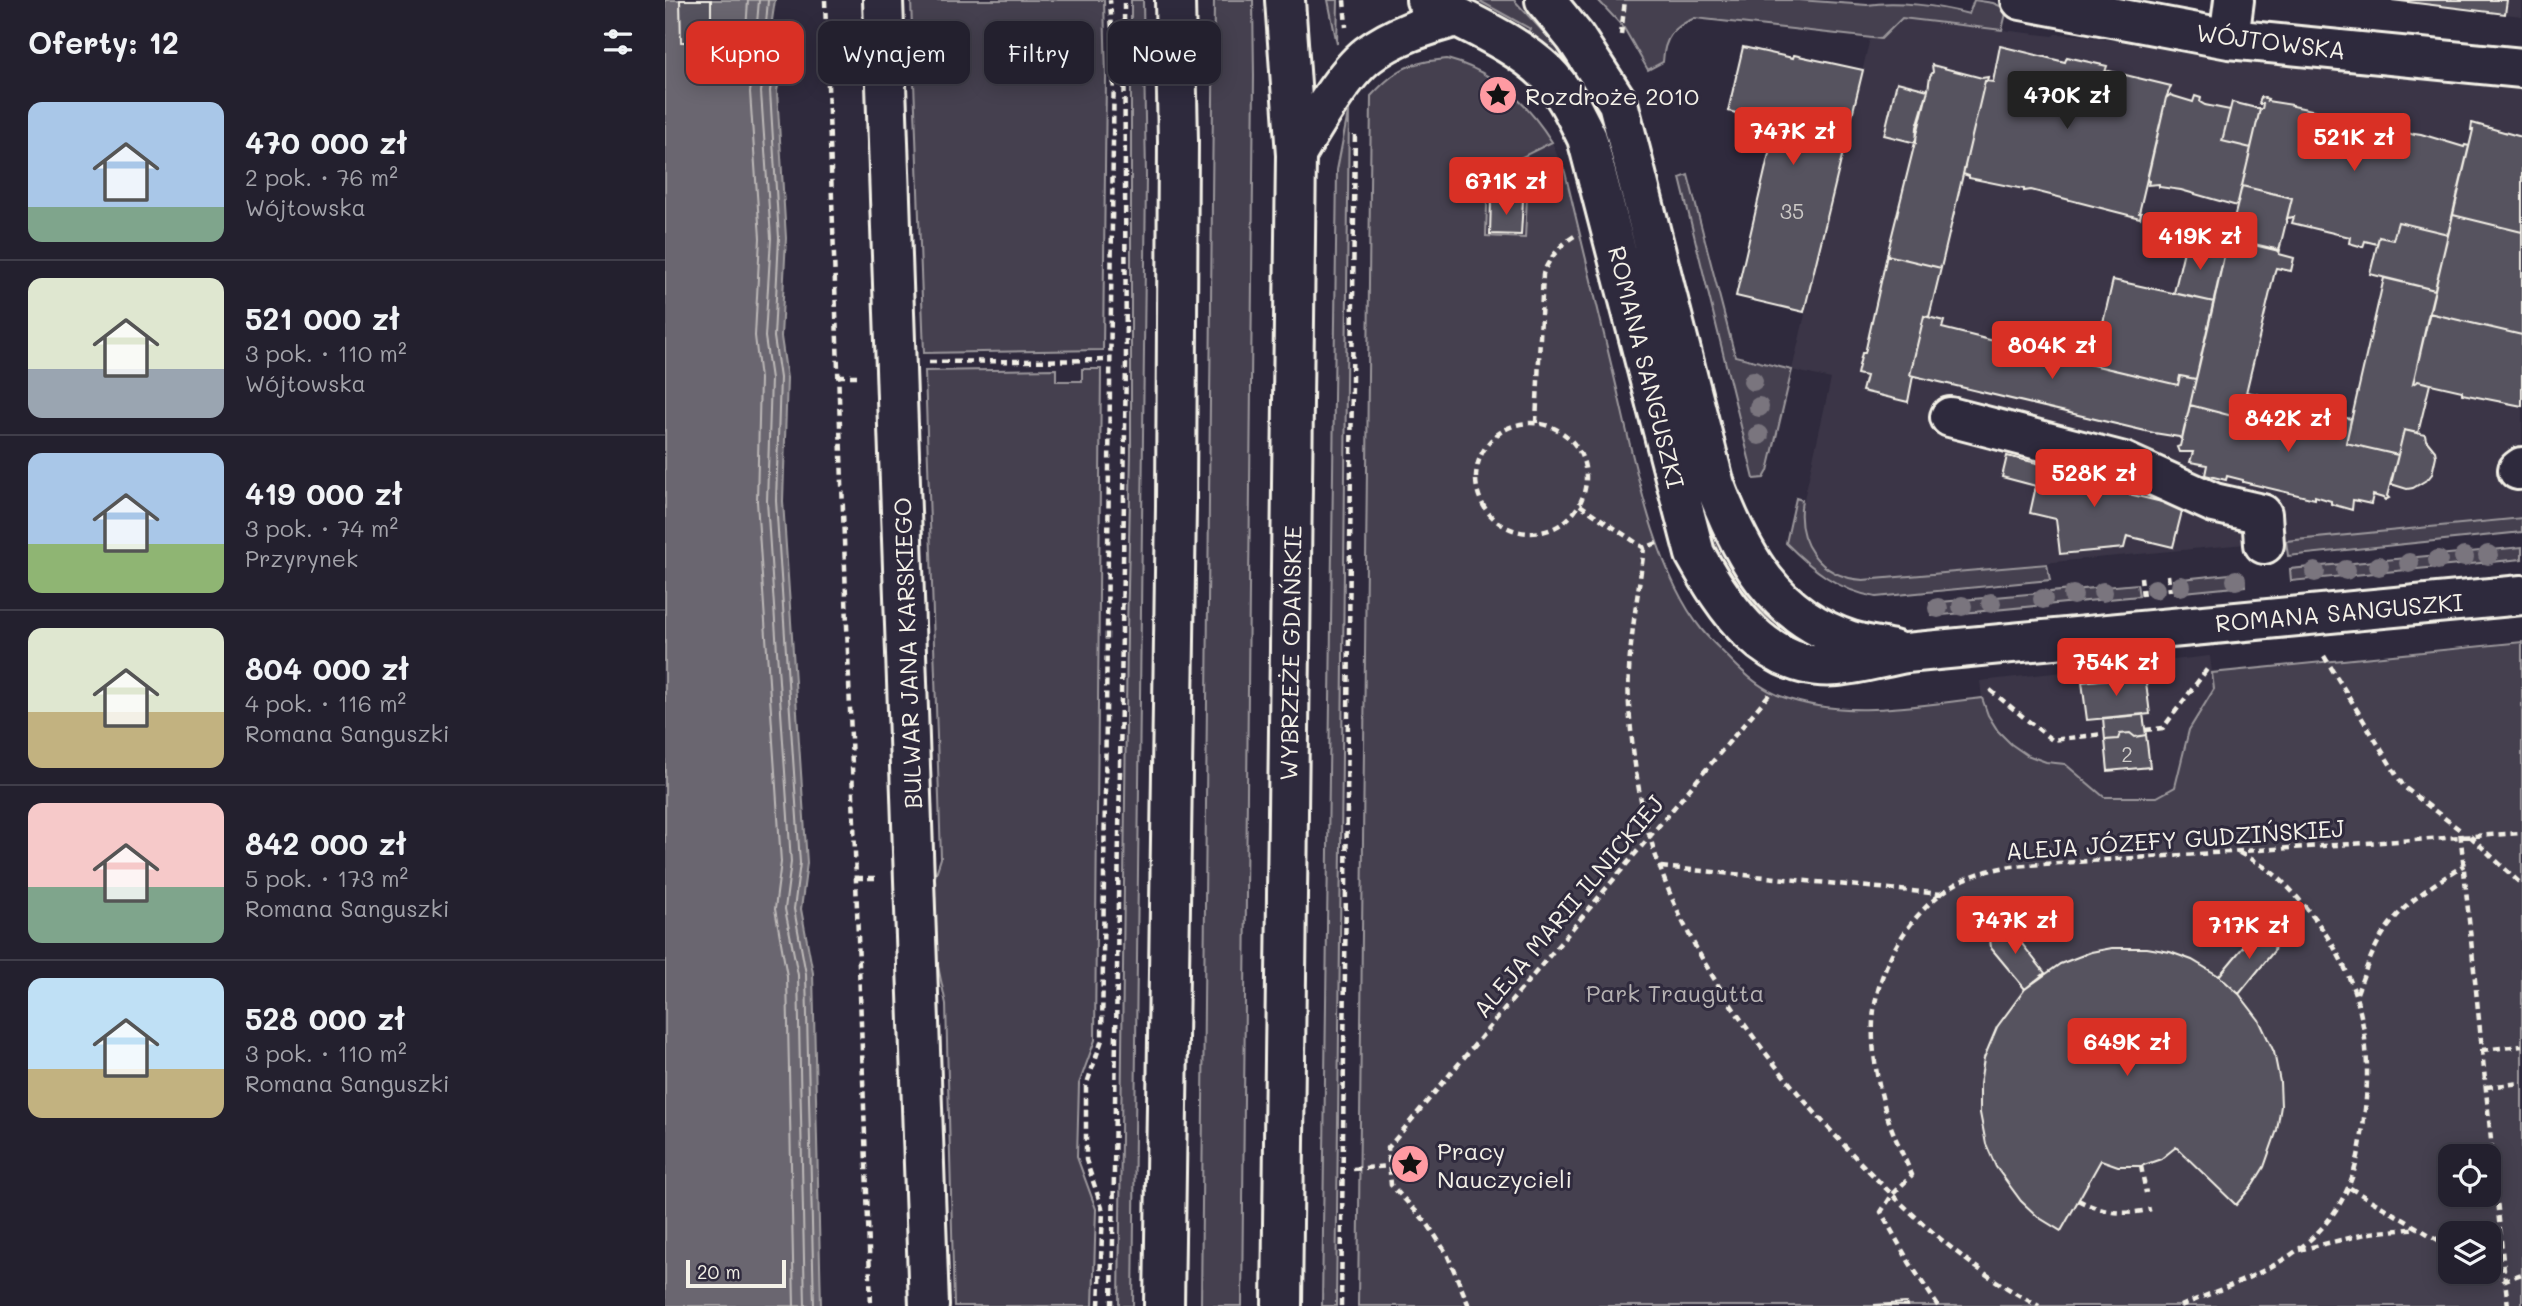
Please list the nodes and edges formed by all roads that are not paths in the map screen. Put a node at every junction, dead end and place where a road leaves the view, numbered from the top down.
1 (883, 0) edge
2 (1175, 0) edge
3 (1285, 0) edge
4 (1545, 0) edge
5 (2021, 0) edge
6 (2234, 0) edge
7 (1441, 8) edge
8 (2229, 39) junction
9 (2522, 68) edge
10 (1296, 155) junction
11 (1949, 417) dead end
12 (2263, 544) dead end
13 (2522, 595) edge
14 (1906, 653) junction
15 (929, 1306) edge
16 (1164, 1306) edge
17 (1282, 1306) edge

1 - 15 street, BULWAR JANA KARSKIEGO
2 - 16 street
3 - 10 street, WYBRZEŻE GDAŃSKIE
4 - 14 street, ROMANA SANGUSZKI
5 - 8 street, WÓJTOWSKA
6 - 8 street
7 - 10 street
7 - 14 street, ROMANA SANGUSZKI
8 - 9 street, WÓJTOWSKA
10 - 17 street, WYBRZEŻE GDAŃSKIE
11 - 12 street
13 - 14 street, ROMANA SANGUSZKI

